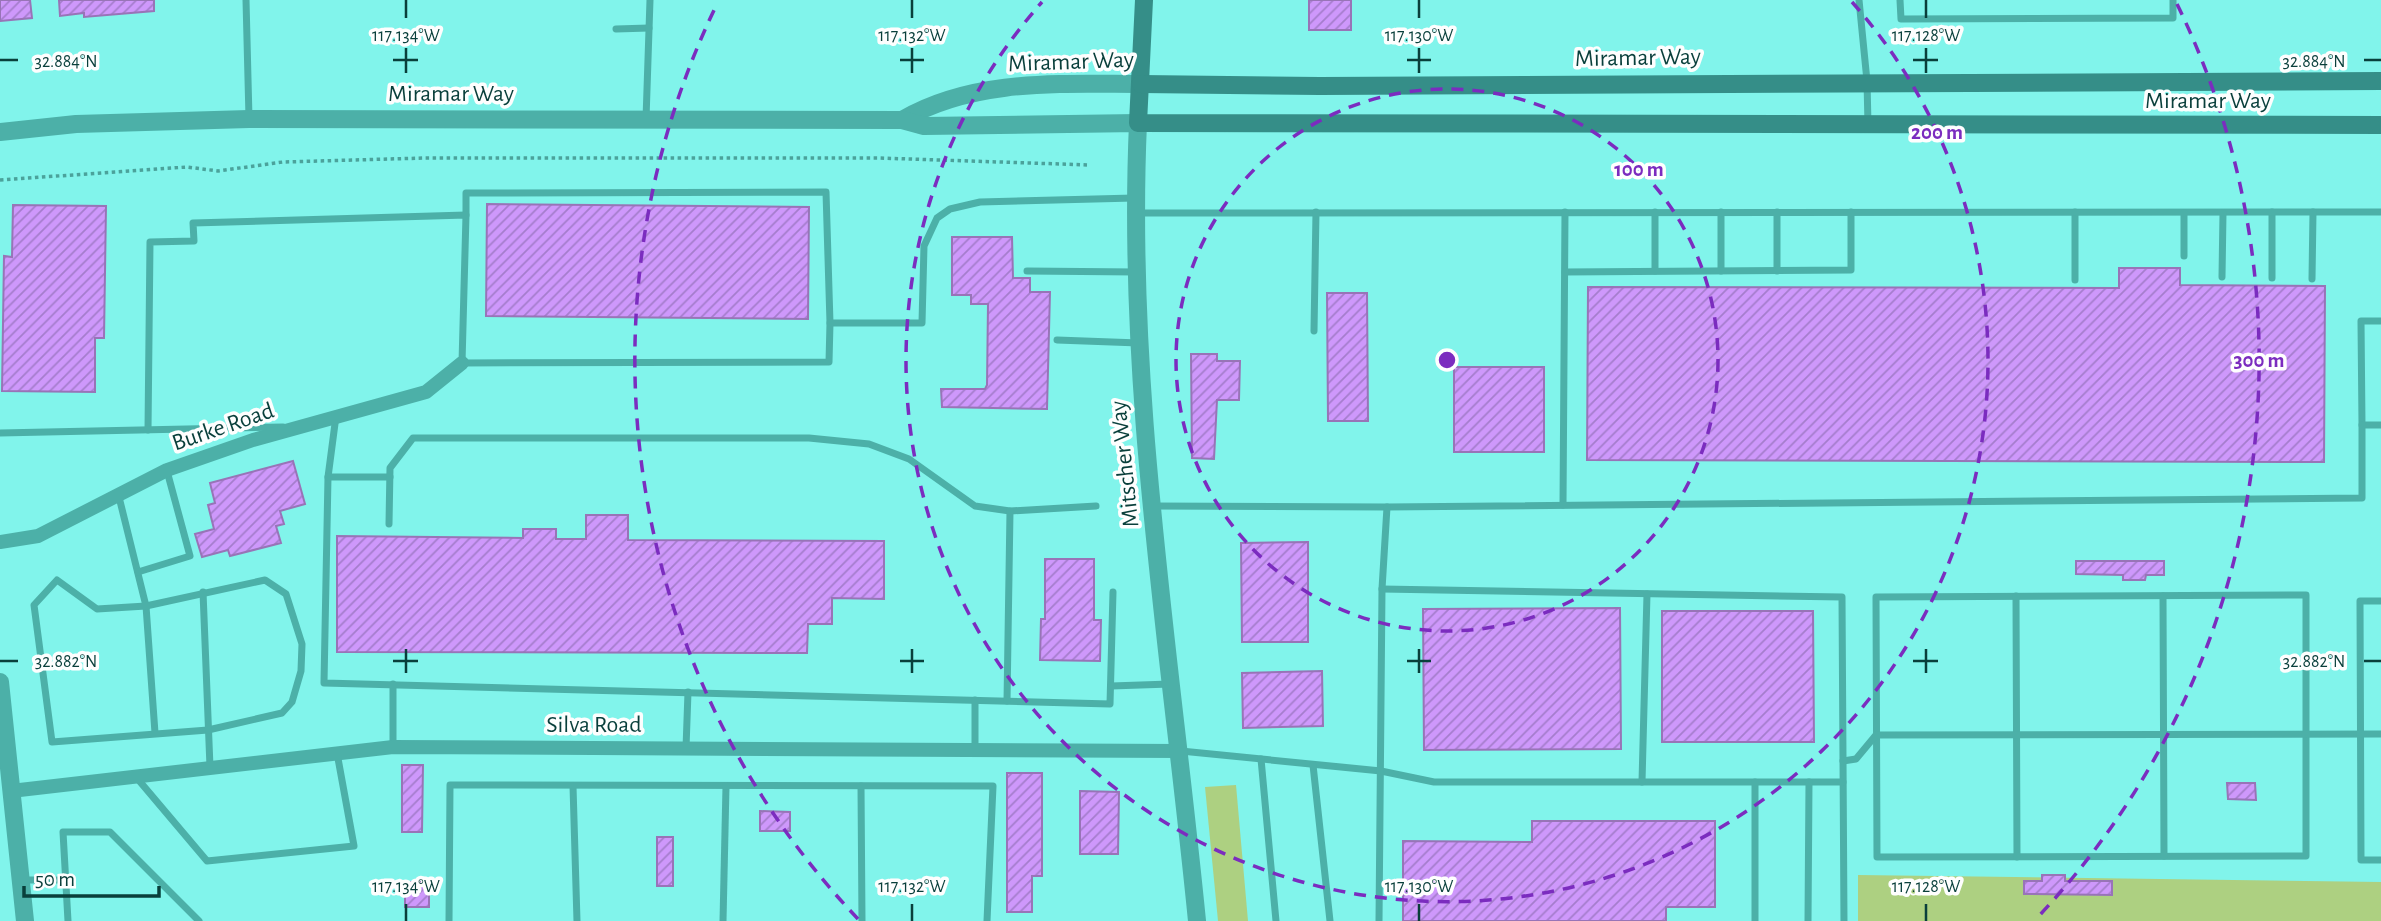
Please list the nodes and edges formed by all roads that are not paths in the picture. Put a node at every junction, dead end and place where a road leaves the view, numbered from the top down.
1 (246, 0) edge
2 (650, 0) edge
3 (1144, 0) edge
4 (1859, 0) edge
5 (1900, 0) edge
6 (2174, 0) edge
7 (649, 28) junction
8 (616, 29) dead end
9 (1867, 81) junction
10 (2381, 81) edge
11 (1141, 83) junction
12 (249, 119) junction
13 (646, 119) junction
14 (902, 120) junction
15 (1138, 122) junction
16 (2381, 125) edge
17 (1868, 126) junction
18 (0, 132) edge
19 (1135, 205) junction
20 (1316, 212) junction
21 (1565, 212) junction
22 (1654, 212) junction
23 (1721, 212) junction
24 (1777, 212) junction
25 (1851, 212) junction
26 (2075, 212) junction
27 (2272, 212) junction
28 (2313, 212) junction
29 (2381, 212) edge
30 (2184, 213) junction
31 (2223, 213) junction
32 (466, 215) junction
33 (2183, 257) dead end
34 (1027, 271) dead end
35 (1655, 271) junction
36 (1721, 271) junction
37 (1777, 271) junction
38 (1137, 272) junction
39 (1565, 272) junction
40 (2221, 278) dead end
41 (2272, 278) dead end
42 (2312, 279) dead end
43 (2075, 280) dead end
44 (2381, 321) edge
45 (830, 323) junction
46 (1314, 331) dead end
47 (1057, 340) dead end
48 (1139, 343) junction
49 (462, 363) junction
50 (336, 415) junction
51 (2362, 425) junction
52 (2381, 425) edge
53 (292, 427) junction
54 (148, 430) junction
55 (0, 433) edge
56 (167, 470) junction
57 (328, 477) junction
58 (390, 477) junction
59 (118, 492) junction
60 (1563, 505) junction
61 (1096, 506) dead end
62 (1154, 506) junction
63 (1387, 507) junction
64 (1010, 511) junction
65 (389, 524) dead end
66 (0, 542) edge
67 (138, 572) junction
68 (1382, 589) junction
69 (203, 592) junction
70 (1113, 592) dead end
71 (1647, 594) junction
72 (2016, 596) junction
73 (2163, 596) junction
74 (2381, 601) edge
75 (146, 606) junction
76 (0, 682) edge
77 (1172, 683) junction
78 (393, 684) junction
79 (1111, 686) junction
80 (688, 692) junction
81 (975, 700) junction
82 (1007, 701) junction
83 (208, 730) junction
84 (155, 733) junction
85 (2163, 734) junction
86 (2306, 734) junction
87 (2361, 734) junction
88 (2381, 734) edge
89 (1876, 735) junction
90 (2016, 735) junction
91 (393, 747) junction
92 (686, 748) junction
93 (975, 749) junction
94 (1180, 751) junction
95 (337, 753) junction
96 (1261, 759) junction
97 (1843, 761) junction
98 (1313, 765) junction
99 (210, 768) junction
100 (1381, 771) junction
101 (136, 777) junction
102 (1642, 782) junction
103 (1755, 782) junction
104 (1809, 782) junction
105 (1843, 782) junction
106 (573, 786) junction
107 (726, 786) junction
108 (861, 786) junction
109 (11, 791) junction
110 (2164, 856) junction
111 (2017, 857) junction
112 (2381, 860) edge
113 (20, 880) junction
114 (65, 880) junction
115 (25, 921) edge
116 (68, 921) edge
117 (199, 921) edge
118 (449, 921) edge
119 (578, 921) edge
120 (723, 921) edge
121 (862, 921) edge
122 (987, 921) edge
123 (1197, 921) edge
124 (1276, 921) edge
125 (1330, 921) edge
126 (1379, 921) edge
127 (1755, 921) edge
128 (1808, 921) edge
129 (1844, 921) edge

1 - 12 lane
2 - 7 lane
3 - 11 main road, Mitscher Way
4 - 9 lane
5 - 6 lane
7 - 8 lane
7 - 13 lane
9 - 10 main road, Miramar Way
9 - 11 main road, Miramar Way
9 - 17 lane
11 - 14 street, Miramar Way
11 - 15 main road, Mitscher Way
12 - 13 street, Miramar Way
12 - 18 street, Miramar Way
13 - 14 street, Miramar Way
14 - 15 street, Miramar Way
15 - 17 main road, Miramar Way
15 - 19 street, Mitscher Way
16 - 17 main road, Miramar Way
19 - 20 lane
19 - 38 street, Mitscher Way
19 - 45 lane
20 - 21 lane
20 - 46 lane
21 - 22 lane
21 - 39 lane
22 - 23 lane
22 - 35 lane
23 - 24 lane
23 - 36 lane
24 - 25 lane
24 - 37 lane
25 - 26 lane
25 - 37 lane
26 - 30 lane
26 - 43 lane
27 - 28 lane
27 - 31 lane
27 - 41 lane
28 - 29 lane
28 - 42 lane
30 - 31 lane
30 - 33 lane
31 - 40 lane
32 - 45 lane
32 - 49 lane
32 - 54 lane
34 - 38 lane
35 - 36 lane
35 - 39 lane
36 - 37 lane
38 - 48 street, Mitscher Way
39 - 60 lane
44 - 51 lane
45 - 49 lane
47 - 48 lane
48 - 62 street, Mitscher Way
49 - 50 street, Burke Road
50 - 53 street, Burke Road
50 - 57 lane
51 - 52 lane
51 - 60 lane
53 - 54 lane
53 - 56 street, Burke Road
54 - 55 lane
56 - 59 street, Burke Road
56 - 67 lane
57 - 58 lane
57 - 78 lane
58 - 64 lane
58 - 65 lane
59 - 66 street, Burke Road
59 - 67 lane
60 - 63 lane
61 - 64 lane
62 - 63 lane
62 - 77 street, Mitscher Way
63 - 68 lane
64 - 82 lane
67 - 75 lane
68 - 71 lane
68 - 100 lane
69 - 75 lane
69 - 83 lane
69 - 83 lane
70 - 79 lane
71 - 97 lane
71 - 102 lane
72 - 73 lane
72 - 89 lane
72 - 90 lane
73 - 85 lane
73 - 86 lane
74 - 87 lane
75 - 84 lane
75 - 84 lane
76 - 109 street
77 - 79 lane
77 - 94 street, Mitscher Way
78 - 80 lane
78 - 91 lane
79 - 82 lane
80 - 81 lane
80 - 92 lane
81 - 82 lane
81 - 93 lane
83 - 84 lane
83 - 99 lane
85 - 86 lane
85 - 90 lane
85 - 110 lane
86 - 87 lane
86 - 110 lane
87 - 88 lane
87 - 112 lane
89 - 90 lane
89 - 97 lane
89 - 111 lane
90 - 111 lane
91 - 92 street, Silva Road
91 - 95 street, Silva Road
92 - 93 street, Silva Road
93 - 94 street, Silva Road
94 - 96 lane
94 - 123 street, Mitscher Way
95 - 99 street, Silva Road
95 - 101 lane
96 - 98 lane
96 - 124 lane
97 - 105 lane
98 - 100 lane
98 - 125 lane
99 - 101 street, Silva Road
100 - 102 lane
100 - 126 lane
101 - 109 street, Silva Road
102 - 103 lane
103 - 104 lane
103 - 127 lane
104 - 105 lane
104 - 128 lane
105 - 129 lane
106 - 107 lane
106 - 118 lane
106 - 119 lane
107 - 108 lane
107 - 120 lane
108 - 121 lane
108 - 122 lane
109 - 113 street
110 - 111 lane
113 - 114 lane
113 - 115 street
114 - 116 lane
114 - 117 lane

